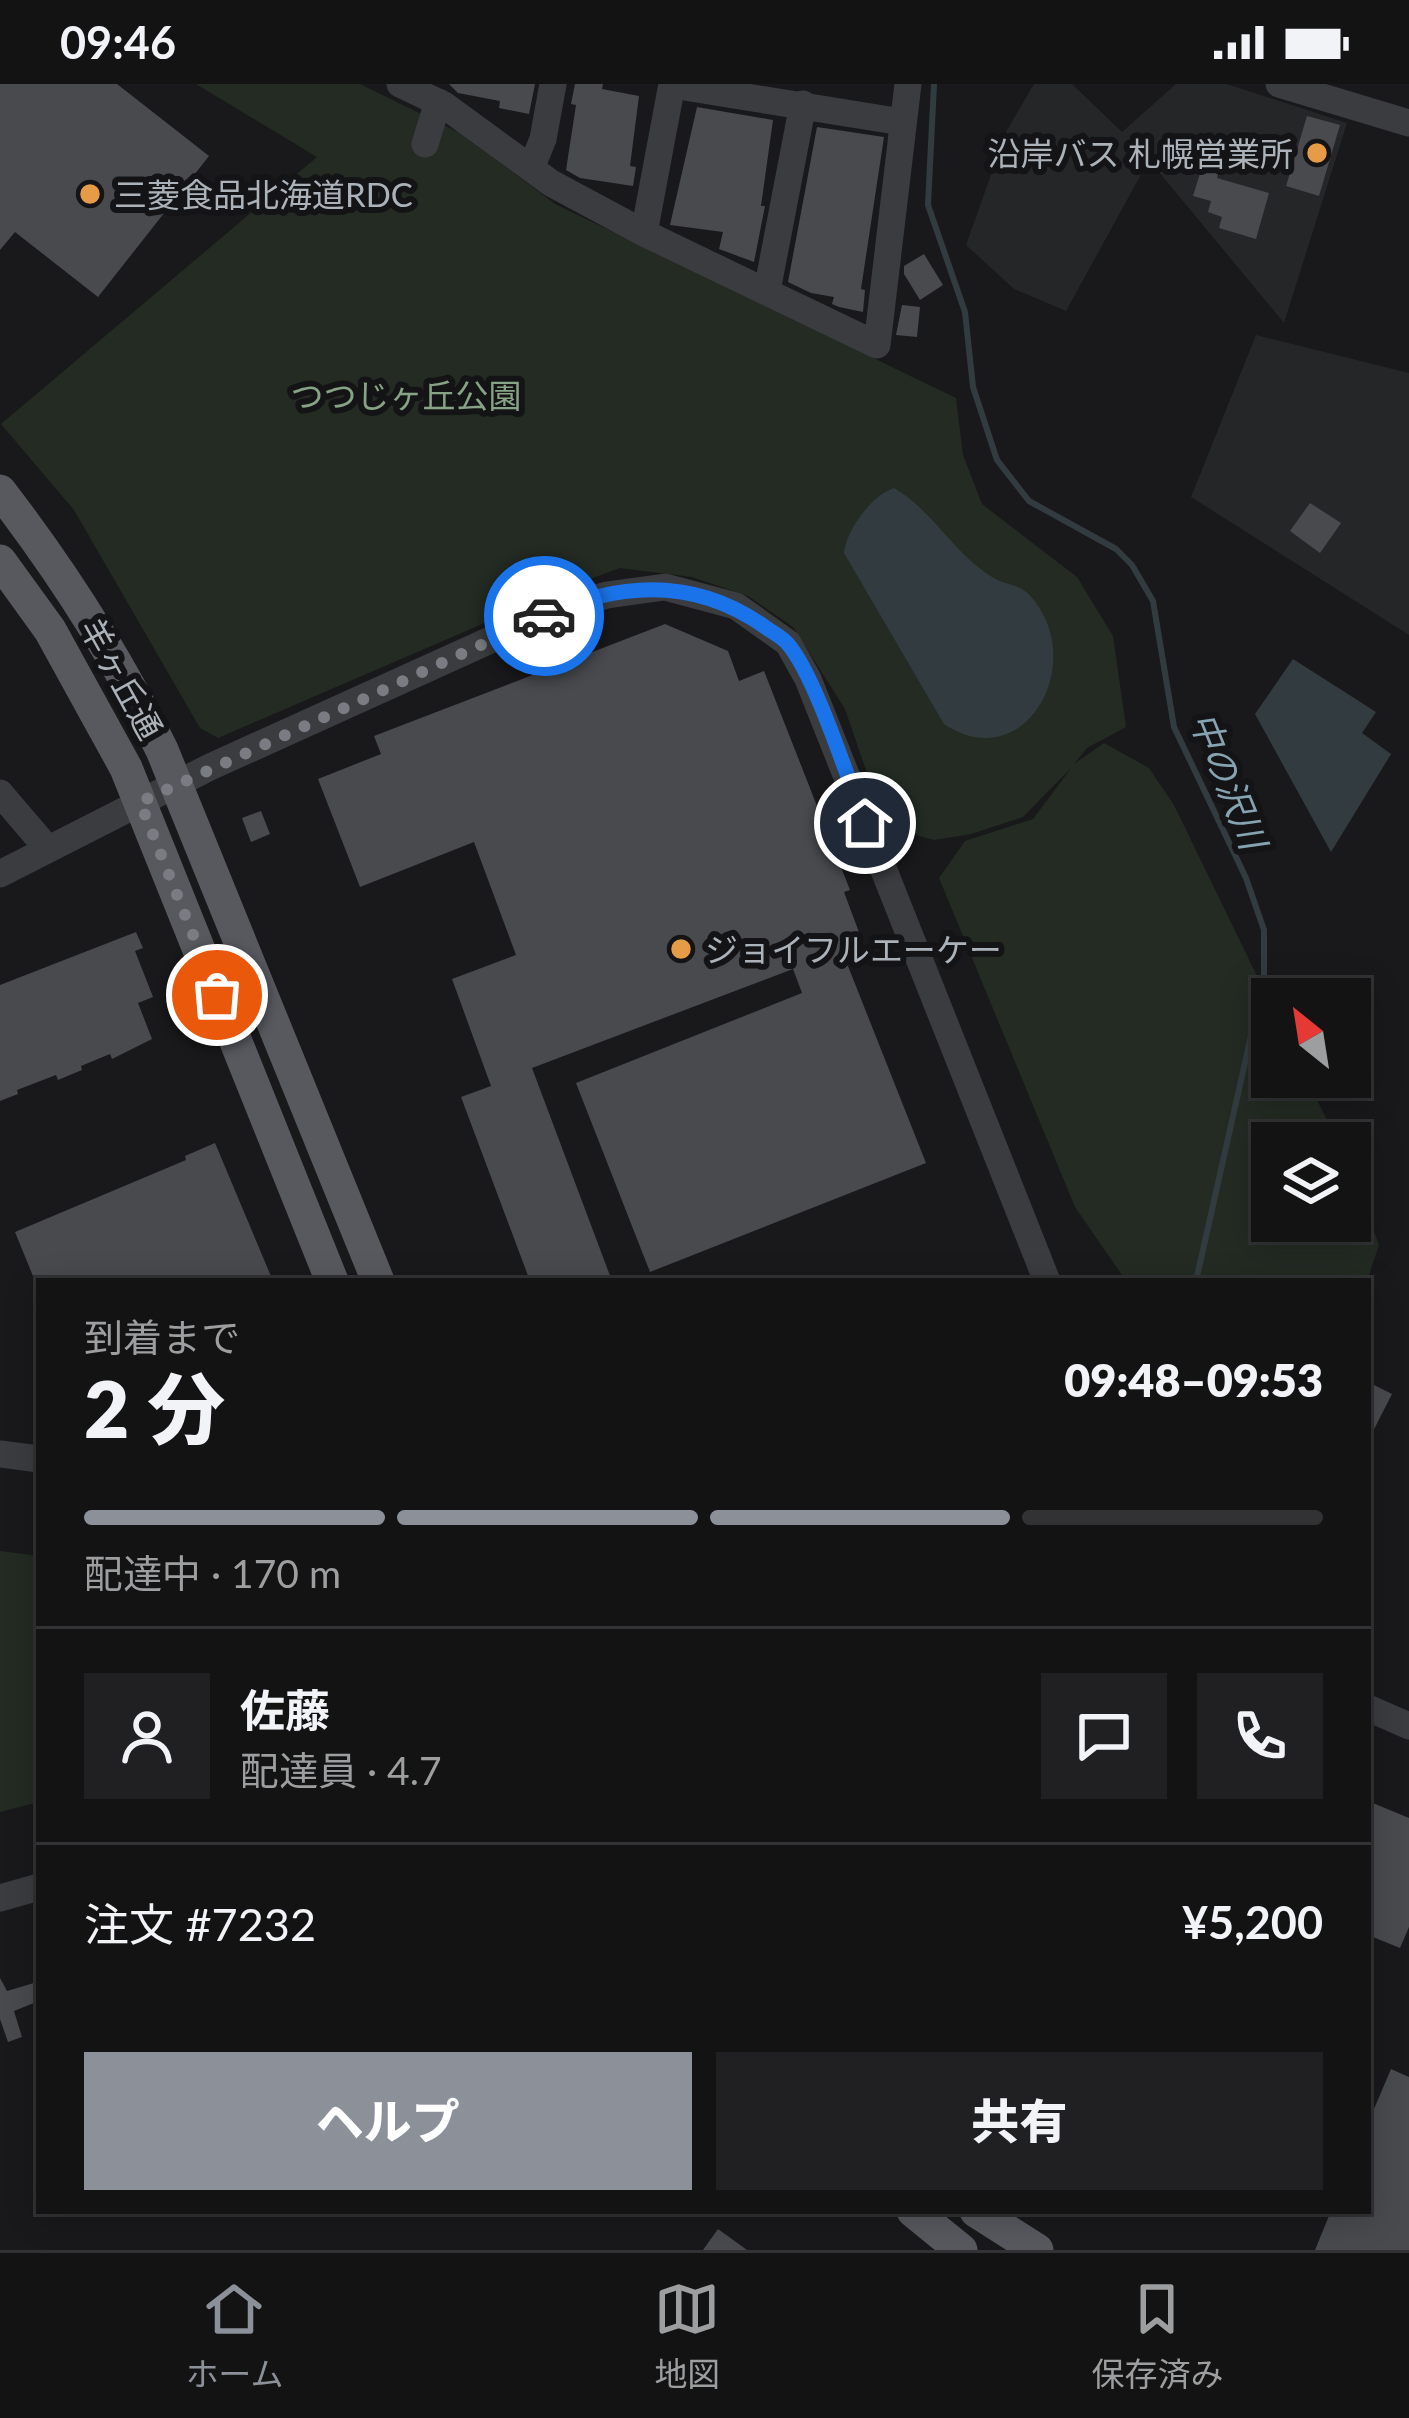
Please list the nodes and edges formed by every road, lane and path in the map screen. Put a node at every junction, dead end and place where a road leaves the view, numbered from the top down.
1 (400, 84) edge
2 (553, 84) edge
3 (672, 84) edge
4 (908, 84) edge
5 (1280, 84) edge
6 (443, 97) edge
7 (803, 104) junction
8 (902, 122) junction
9 (1409, 124) edge
10 (424, 144) dead end
11 (532, 166) junction
12 (644, 233) junction
13 (767, 291) junction
14 (0, 491) edge
15 (0, 561) edge
16 (177, 783) junction
17 (0, 794) edge
18 (140, 802) junction
19 (47, 848) junction
20 (0, 874) edge
21 (331, 1278) edge
22 (377, 1278) edge
23 (1046, 1278) edge
24 (0, 1454) edge
25 (36, 1459) edge
26 (1371, 1709) edge
27 (1409, 1726) edge
28 (36, 1887) edge
29 (0, 1898) edge
30 (917, 2214) edge
31 (981, 2214) edge
32 (961, 2250) edge
33 (1037, 2250) edge

1 - 6 street
2 - 11 street
3 - 7 street
3 - 12 street
4 - 8 street
5 - 9 street
6 - 10 street
6 - 11 street
7 - 8 street
7 - 13 street
8 - 13 street
11 - 12 street
12 - 13 street
14 - 16 main road, 羊ヶ丘通
15 - 18 main road, 羊ヶ丘通
16 - 18 street
16 - 22 main road, 羊ヶ丘通
16 - 23 street
17 - 19 street
18 - 19 street
18 - 21 main road, 羊ヶ丘通
19 - 20 street
24 - 25 street
26 - 27 street
28 - 29 street
30 - 32 main road
31 - 33 main road

